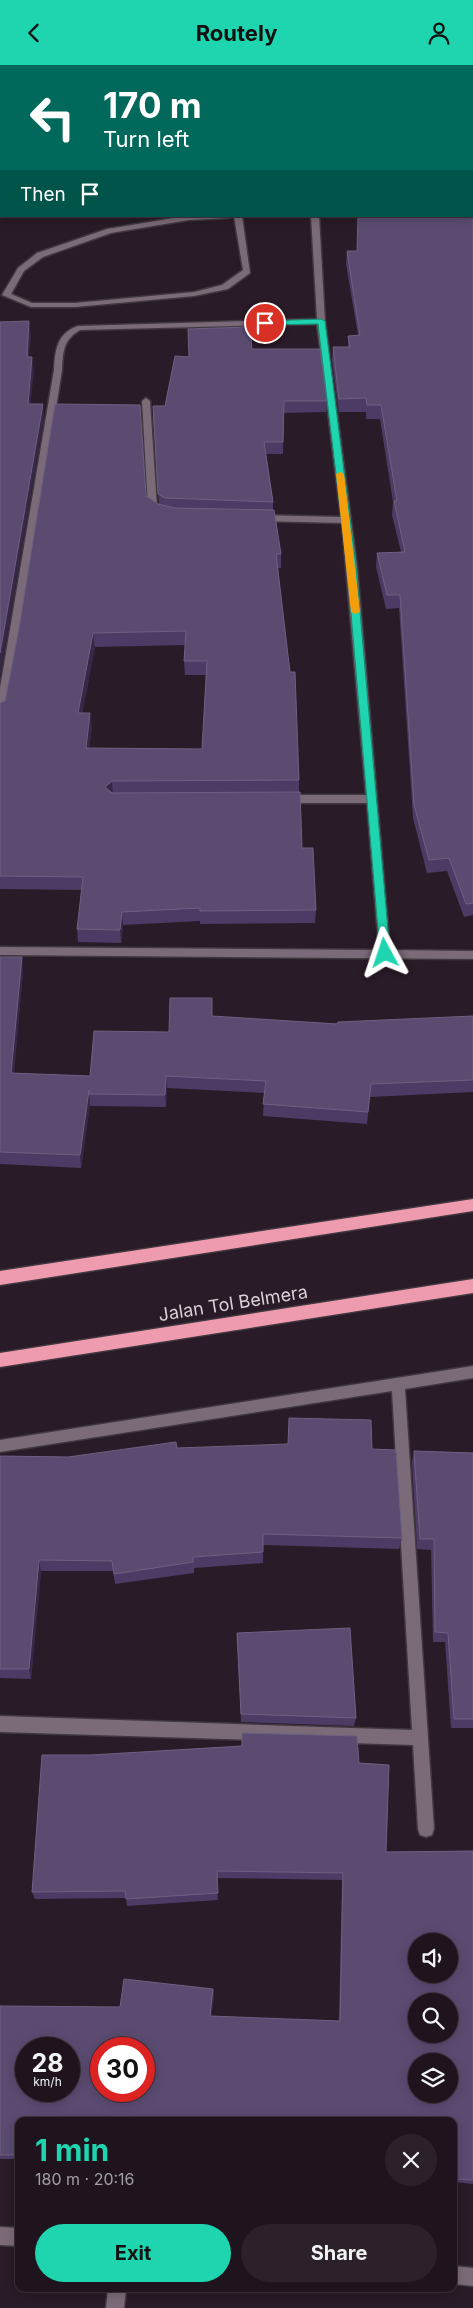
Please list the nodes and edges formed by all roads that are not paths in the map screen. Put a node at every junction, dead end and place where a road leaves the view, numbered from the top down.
1 (209, 217) edge
2 (238, 217) edge
3 (315, 217) edge
4 (321, 321) junction
5 (146, 401) dead end
6 (168, 515) edge
7 (250, 518) edge
8 (346, 520) junction
9 (0, 714) edge
10 (272, 799) edge
11 (372, 799) junction
12 (0, 951) edge
13 (385, 953) junction
14 (473, 955) edge
15 (473, 1205) edge
16 (0, 1278) edge
17 (473, 1286) edge
18 (0, 1360) edge
19 (473, 1372) edge
20 (398, 1383) junction
21 (0, 1446) edge
22 (0, 1724) edge
23 (420, 1737) junction
24 (426, 1829) dead end
25 (0, 2236) edge
26 (15, 2237) edge
27 (457, 2275) edge
28 (473, 2277) edge
29 (117, 2292) edge
30 (115, 2308) edge

1 - 2 street
3 - 4 street
4 - 8 street
4 - 9 street
5 - 6 street
7 - 8 street
8 - 11 street
10 - 11 street
11 - 13 street
12 - 13 street
13 - 14 street
15 - 16 highway
17 - 18 highway, Jalan Tol Belmera
19 - 20 street
20 - 21 street
20 - 23 street
22 - 23 street
23 - 24 street
25 - 26 street
27 - 28 street
29 - 30 street

